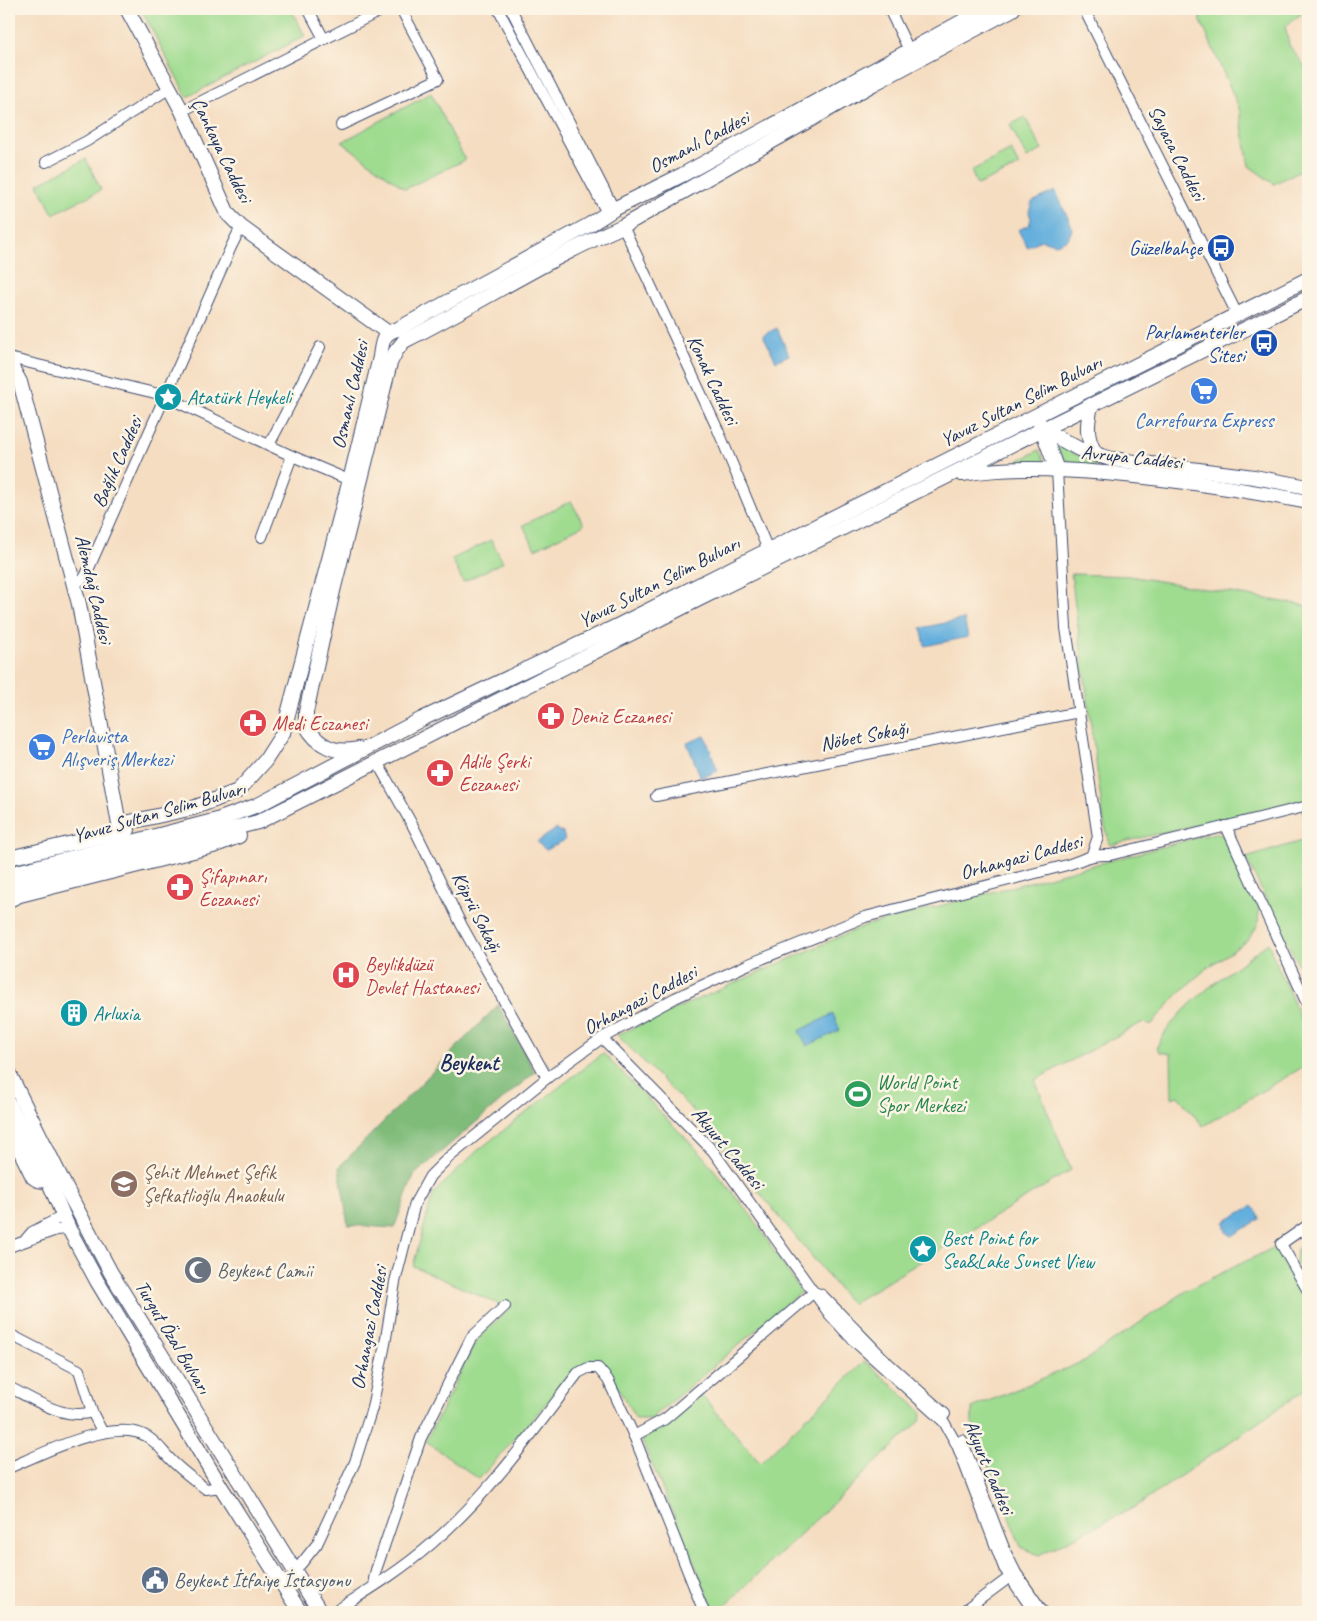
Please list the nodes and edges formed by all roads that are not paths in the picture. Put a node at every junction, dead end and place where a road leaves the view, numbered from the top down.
1 (127, 9) edge
2 (308, 9) edge
3 (384, 9) edge
4 (401, 9) edge
5 (498, 9) edge
6 (511, 9) edge
7 (889, 9) edge
8 (986, 9) edge
9 (1013, 9) edge
10 (1084, 9) edge
11 (324, 39) junction
12 (909, 50) junction
13 (170, 88) junction
14 (182, 111) junction
15 (341, 125) dead end
16 (46, 162) dead end
17 (610, 211) junction
18 (623, 226) junction
19 (241, 228) junction
20 (1308, 279) edge
21 (1308, 298) edge
22 (1244, 311) junction
23 (1251, 326) junction
24 (387, 336) junction
25 (320, 347) dead end
26 (399, 348) junction
27 (9, 358) edge
28 (9, 362) edge
29 (170, 388) junction
30 (161, 399) junction
31 (175, 401) junction
32 (1091, 405) junction
33 (1039, 423) junction
34 (270, 445) junction
35 (1097, 455) junction
36 (292, 456) junction
37 (1056, 470) junction
38 (951, 475) junction
39 (349, 480) dead end
40 (1308, 487) edge
41 (1308, 502) edge
42 (262, 536) dead end
43 (768, 550) junction
44 (74, 585) junction
45 (1079, 712) junction
46 (376, 743) junction
47 (376, 762) junction
48 (238, 791) junction
49 (656, 796) dead end
50 (1308, 806) edge
51 (226, 817) junction
52 (250, 825) junction
53 (1226, 826) junction
54 (120, 830) junction
55 (1092, 854) junction
56 (9, 858) edge
57 (9, 874) edge
58 (9, 886) edge
59 (9, 900) edge
60 (1308, 1006) edge
61 (602, 1038) junction
62 (9, 1073) edge
63 (547, 1078) junction
64 (9, 1104) edge
65 (9, 1128) edge
66 (54, 1164) junction
67 (48, 1180) junction
68 (66, 1223) junction
69 (1308, 1225) edge
70 (9, 1247) edge
71 (100, 1252) junction
72 (1308, 1291) edge
73 (814, 1292) junction
74 (505, 1306) dead end
75 (9, 1334) edge
76 (9, 1388) edge
77 (92, 1412) junction
78 (103, 1433) junction
79 (634, 1436) junction
80 (9, 1468) edge
81 (221, 1487) junction
82 (283, 1555) junction
83 (268, 1563) junction
84 (293, 1571) junction
85 (1013, 1575) junction
86 (301, 1584) junction
87 (376, 1585) junction
88 (287, 1593) junction
89 (300, 1612) edge
90 (320, 1612) edge
91 (334, 1612) edge
92 (704, 1612) edge
93 (963, 1612) edge
94 (1034, 1612) edge
95 (1043, 1612) edge

1 - 13 main road, Çankaya Caddesi
2 - 11 street
3 - 11 street
4 - 15 street
5 - 17 street
6 - 17 street
7 - 12 street
8 - 12 main road, Osmanlı Caddesi
9 - 18 main road, Osmanlı Caddesi
10 - 22 street, Sayaca Caddesi
11 - 14 street
12 - 17 main road, Osmanlı Caddesi
13 - 14 main road, Çankaya Caddesi
13 - 16 street
14 - 19 main road, Çankaya Caddesi
17 - 18 main road
17 - 18 main road
17 - 24 main road, Osmanlı Caddesi
18 - 26 main road, Osmanlı Caddesi
18 - 43 street, Konak Caddesi
19 - 24 main road, Çankaya Caddesi
19 - 29 street
20 - 22 main road, Yavuz Sultan Selim Bulvarı
21 - 23 main road, Yavuz Sultan Selim Bulvarı
22 - 23 main road
22 - 33 main road, Yavuz Sultan Selim Bulvarı
23 - 32 main road, Yavuz Sultan Selim Bulvarı
24 - 26 main road
24 - 48 main road, Osmanlı Caddesi
25 - 34 street
26 - 46 main road, Osmanlı Caddesi
27 - 30 street
28 - 44 main road, Alemdağ Caddesi
29 - 30 street
29 - 31 street
30 - 31 street
30 - 44 street, Bağlık Caddesi
31 - 34 street
32 - 33 main road, Yavuz Sultan Selim Bulvarı
32 - 35 main road
33 - 35 main road, Avrupa Caddesi
33 - 37 main road
33 - 38 main road, Yavuz Sultan Selim Bulvarı
33 - 43 main road, Yavuz Sultan Selim Bulvarı
34 - 36 street
35 - 40 main road, Avrupa Caddesi
36 - 39 street
36 - 42 street
37 - 38 main road, Avrupa Caddesi
37 - 41 main road, Avrupa Caddesi
37 - 45 street
38 - 47 main road, Yavuz Sultan Selim Bulvarı
43 - 46 main road, Yavuz Sultan Selim Bulvarı
44 - 54 main road, Alemdağ Caddesi
45 - 49 street, Nöbet Sokağı
45 - 55 street
46 - 51 main road, Yavuz Sultan Selim Bulvarı
47 - 52 main road, Yavuz Sultan Selim Bulvarı
47 - 63 street, Köprü Sokağı
48 - 51 main road
48 - 54 main road, Osmanlı Caddesi
50 - 53 street, Orhangazi Caddesi
51 - 54 main road
51 - 57 main road, Yavuz Sultan Selim Bulvarı
52 - 58 main road, Yavuz Sultan Selim Bulvarı
52 - 59 main road
53 - 55 street, Orhangazi Caddesi
53 - 60 street
54 - 56 main road
55 - 61 street, Orhangazi Caddesi
61 - 63 street, Orhangazi Caddesi
61 - 73 street, Akyurt Caddesi
62 - 66 main road, Turgut Özal Bulvarı
63 - 84 street, Orhangazi Caddesi
64 - 67 main road, Turgut Özal Bulvarı
65 - 67 main road
66 - 67 main road
66 - 71 main road, Turgut Özal Bulvarı
67 - 68 main road, Turgut Özal Bulvarı
68 - 70 street
68 - 71 main road
68 - 81 main road, Turgut Özal Bulvarı
69 - 72 street
71 - 82 main road, Turgut Özal Bulvarı
73 - 79 street
73 - 85 street, Akyurt Caddesi
74 - 87 street
75 - 77 street
76 - 77 street
77 - 78 street
78 - 80 street
78 - 81 street
79 - 87 street
79 - 92 street
81 - 83 main road, Turgut Özal Bulvarı
82 - 83 main road
82 - 84 main road, Turgut Özal Bulvarı
83 - 88 main road, Turgut Özal Bulvarı
84 - 86 main road, Turgut Özal Bulvarı
85 - 93 street
85 - 94 street, Akyurt Caddesi
85 - 95 street, Akyurt Caddesi
86 - 88 main road
86 - 90 main road, Turgut Özal Bulvarı
87 - 91 street
88 - 89 main road, Turgut Özal Bulvarı

